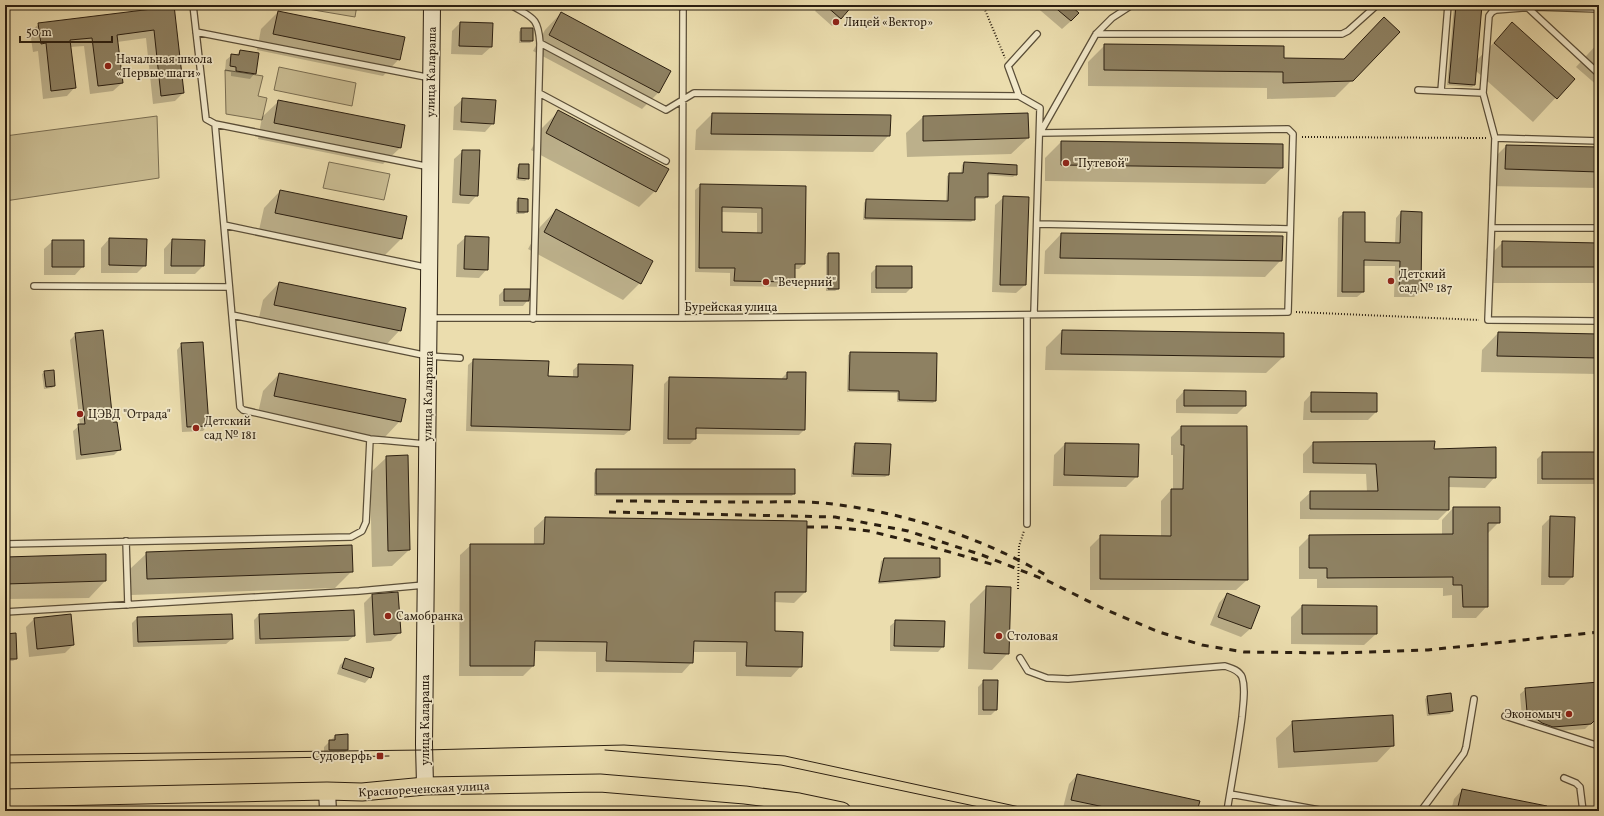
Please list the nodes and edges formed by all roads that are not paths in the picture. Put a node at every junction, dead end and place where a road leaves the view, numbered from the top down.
1 (193, 5) edge
2 (432, 5) edge
3 (511, 5) edge
4 (679, 5) edge
5 (1132, 5) edge
6 (1376, 5) edge
7 (1448, 5) edge
8 (1527, 7) junction
9 (1599, 9) edge
10 (196, 32) junction
11 (1037, 34) dead end
12 (1096, 34) junction
13 (540, 43) junction
14 (1599, 74) edge
15 (431, 78) junction
16 (1418, 90) dead end
17 (1440, 91) junction
18 (539, 93) junction
19 (1483, 94) junction
20 (1019, 96) junction
21 (683, 99) junction
22 (215, 124) junction
23 (1040, 133) junction
24 (1495, 138) junction
25 (1599, 141) edge
26 (666, 161) dead end
27 (430, 167) junction
28 (1037, 224) junction
29 (224, 225) junction
30 (1492, 228) junction
31 (1599, 228) edge
32 (1289, 229) junction
33 (429, 268) junction
34 (34, 286) dead end
35 (229, 288) junction
36 (1034, 314) junction
37 (232, 315) junction
38 (1027, 316) junction
39 (429, 318) junction
40 (533, 318) junction
41 (682, 318) junction
42 (1599, 321) edge
43 (428, 356) junction
44 (460, 358) dead end
45 (370, 439) junction
46 (427, 444) junction
47 (1027, 524) road end
48 (126, 541) junction
49 (5, 544) edge
50 (426, 585) junction
51 (128, 605) junction
52 (5, 612) edge
53 (1020, 658) dead end
54 (1474, 699) dead end
55 (1505, 716) dead end
56 (1599, 746) edge
57 (1564, 778) dead end
58 (425, 786) junction
59 (327, 792) junction
60 (1230, 794) junction
61 (5, 798) edge
62 (328, 811) edge
63 (842, 811) edge
64 (1227, 811) edge
65 (1325, 811) edge
66 (1421, 811) edge
67 (1583, 811) edge

1 - 10 lane
2 - 15 street, улица Калараша
3 - 13 lane
4 - 21 lane
5 - 12 lane
6 - 12 lane
7 - 17 lane
8 - 9 lane
8 - 14 lane
8 - 19 lane
10 - 15 lane
10 - 22 lane
11 - 20 lane
12 - 23 lane
13 - 18 lane
13 - 21 lane
15 - 27 street, улица Калараша
16 - 17 lane
17 - 19 lane
18 - 26 lane
18 - 40 lane
19 - 24 lane
20 - 21 lane
20 - 23 lane
21 - 41 lane
22 - 27 lane
22 - 29 lane
23 - 28 lane
23 - 32 lane
24 - 25 lane
24 - 30 lane
27 - 33 street, улица Калараша
28 - 32 lane
28 - 36 lane
29 - 33 lane
29 - 35 lane
30 - 31 lane
30 - 42 lane
32 - 36 lane, Бурейская улица
33 - 39 street, улица Калараша
34 - 35 lane
35 - 37 lane
36 - 38 lane, Бурейская улица
37 - 43 lane
37 - 45 lane
38 - 41 lane, Бурейская улица
38 - 47 lane
39 - 40 lane, Бурейская улица
39 - 43 street, улица Калараша
40 - 41 lane, Бурейская улица
43 - 44 lane
43 - 46 street, улица Калараша
45 - 46 lane
45 - 48 lane
46 - 50 street, улица Калараша
48 - 49 lane
48 - 51 lane
50 - 51 lane
50 - 58 street, улица Калараша
51 - 52 lane
53 - 60 lane
54 - 66 lane
55 - 56 lane
57 - 67 lane
58 - 59 main road, Краснореченская улица
58 - 63 main road, Краснореченская улица
59 - 61 main road, Краснореченская улица
59 - 62 street
60 - 64 lane
60 - 65 lane

